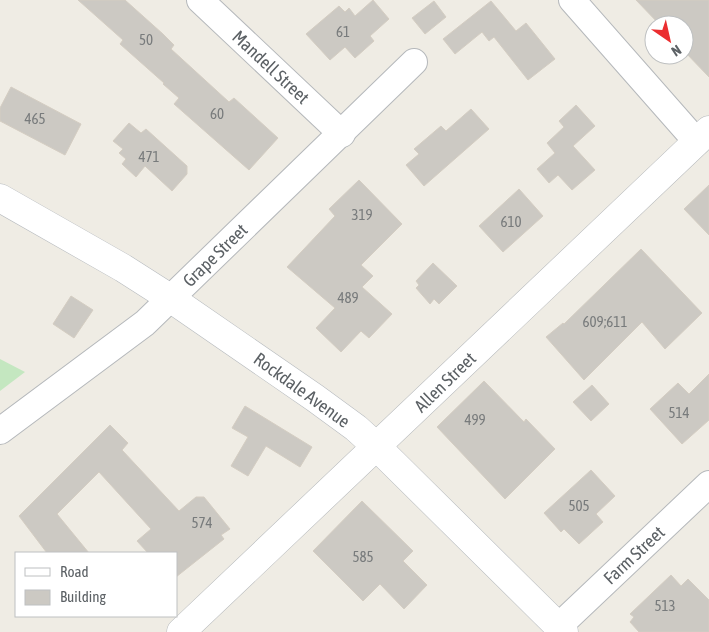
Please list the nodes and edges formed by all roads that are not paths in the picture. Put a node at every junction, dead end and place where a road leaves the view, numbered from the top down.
1 (200, 0) edge
2 (572, 0) edge
3 (414, 62) dead end
4 (342, 134) junction
5 (703, 136) edge
6 (0, 198) edge
7 (170, 298) junction
8 (0, 431) edge
9 (378, 447) junction
10 (709, 484) edge
11 (562, 629) edge
12 (182, 632) edge

1 - 4 street, Mandell Street
2 - 5 street
3 - 4 street, Grape Street
4 - 7 street, Grape Street
5 - 9 street, Allen Street
6 - 7 street, Rockdale Avenue
7 - 8 street, Grape Street
7 - 9 street, Rockdale Avenue
9 - 11 street, Rockdale Avenue
9 - 12 street, Allen Street
10 - 11 street, Farm Street

